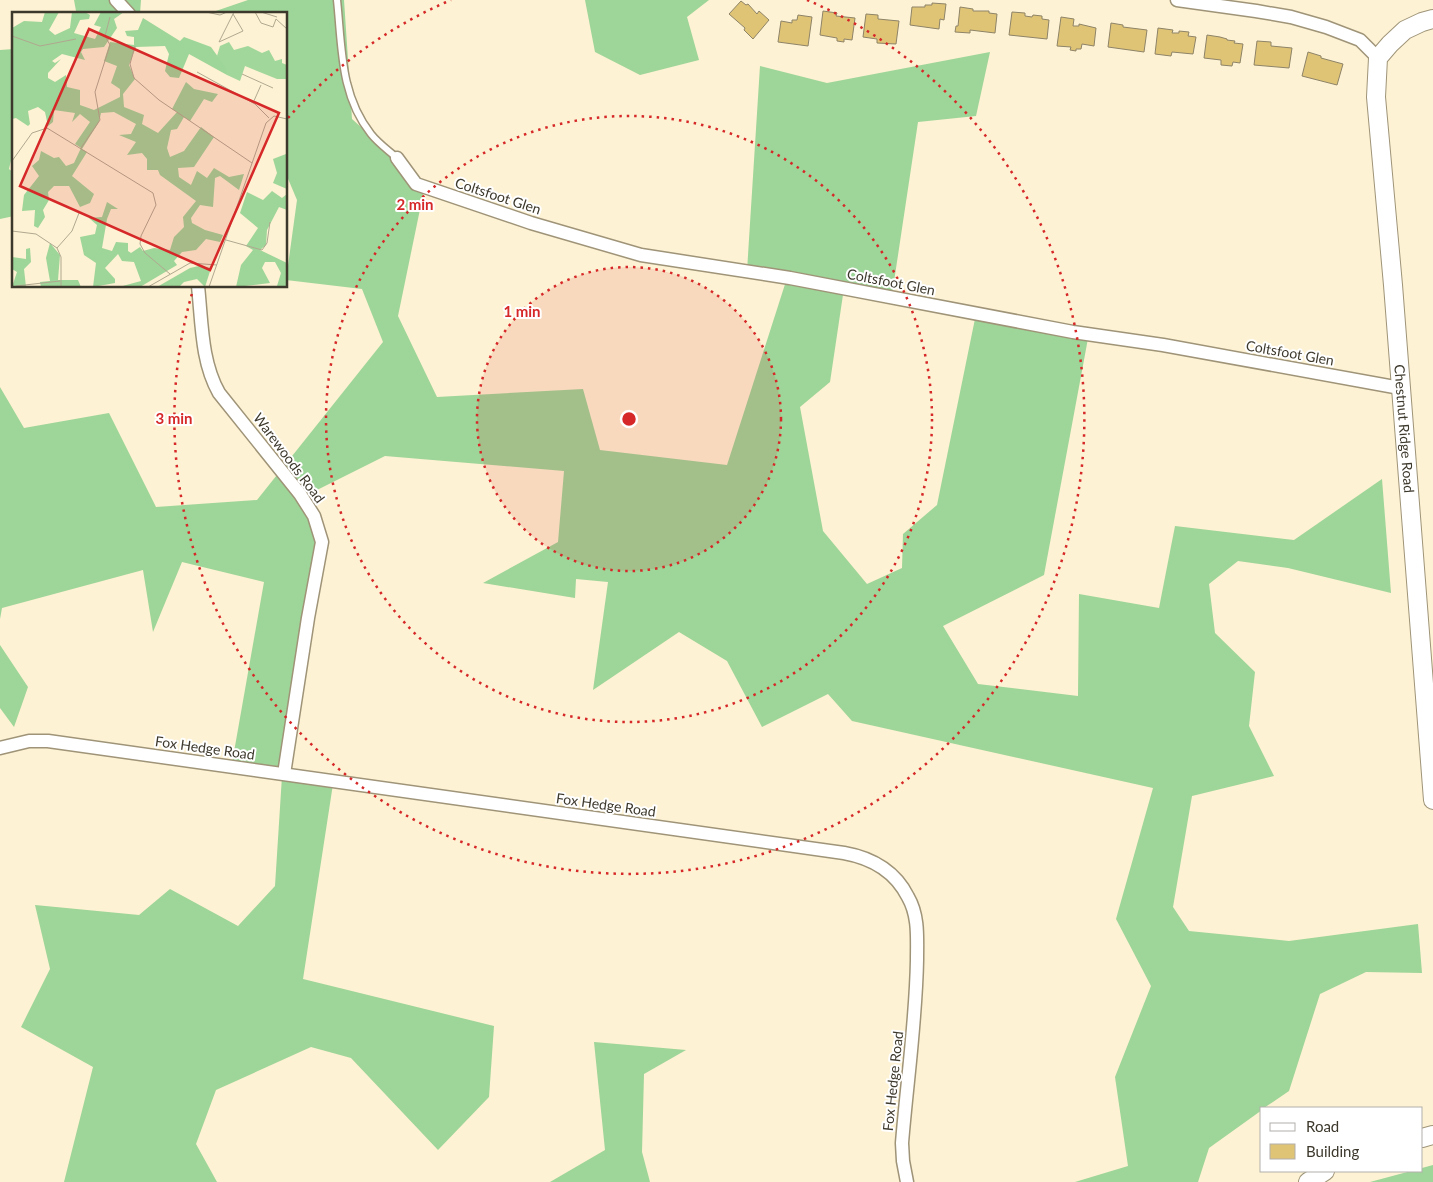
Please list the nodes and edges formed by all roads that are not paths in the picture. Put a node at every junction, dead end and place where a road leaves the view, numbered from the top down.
1 (116, 0) edge
2 (338, 0) edge
3 (1177, 0) edge
4 (1242, 4) edge
5 (128, 12) edge
6 (1433, 19) edge
7 (1378, 58) junction
8 (397, 158) joint
9 (198, 288) edge
10 (1400, 388) junction
11 (0, 748) edge
12 (284, 774) junction
13 (1433, 800) edge
14 (1323, 1172) edge
15 (907, 1182) edge
16 (1308, 1182) edge

1 - 5 street
2 - 8 lane
3 - 4 street
4 - 7 street
6 - 7 main road
7 - 10 main road, Chestnut Ridge Road
8 - 10 street, Coltsfoot Glen
9 - 12 street, Warewoods Road
10 - 13 main road, Chestnut Ridge Road
11 - 12 street, Fox Hedge Road
12 - 15 street, Fox Hedge Road
14 - 16 main road

